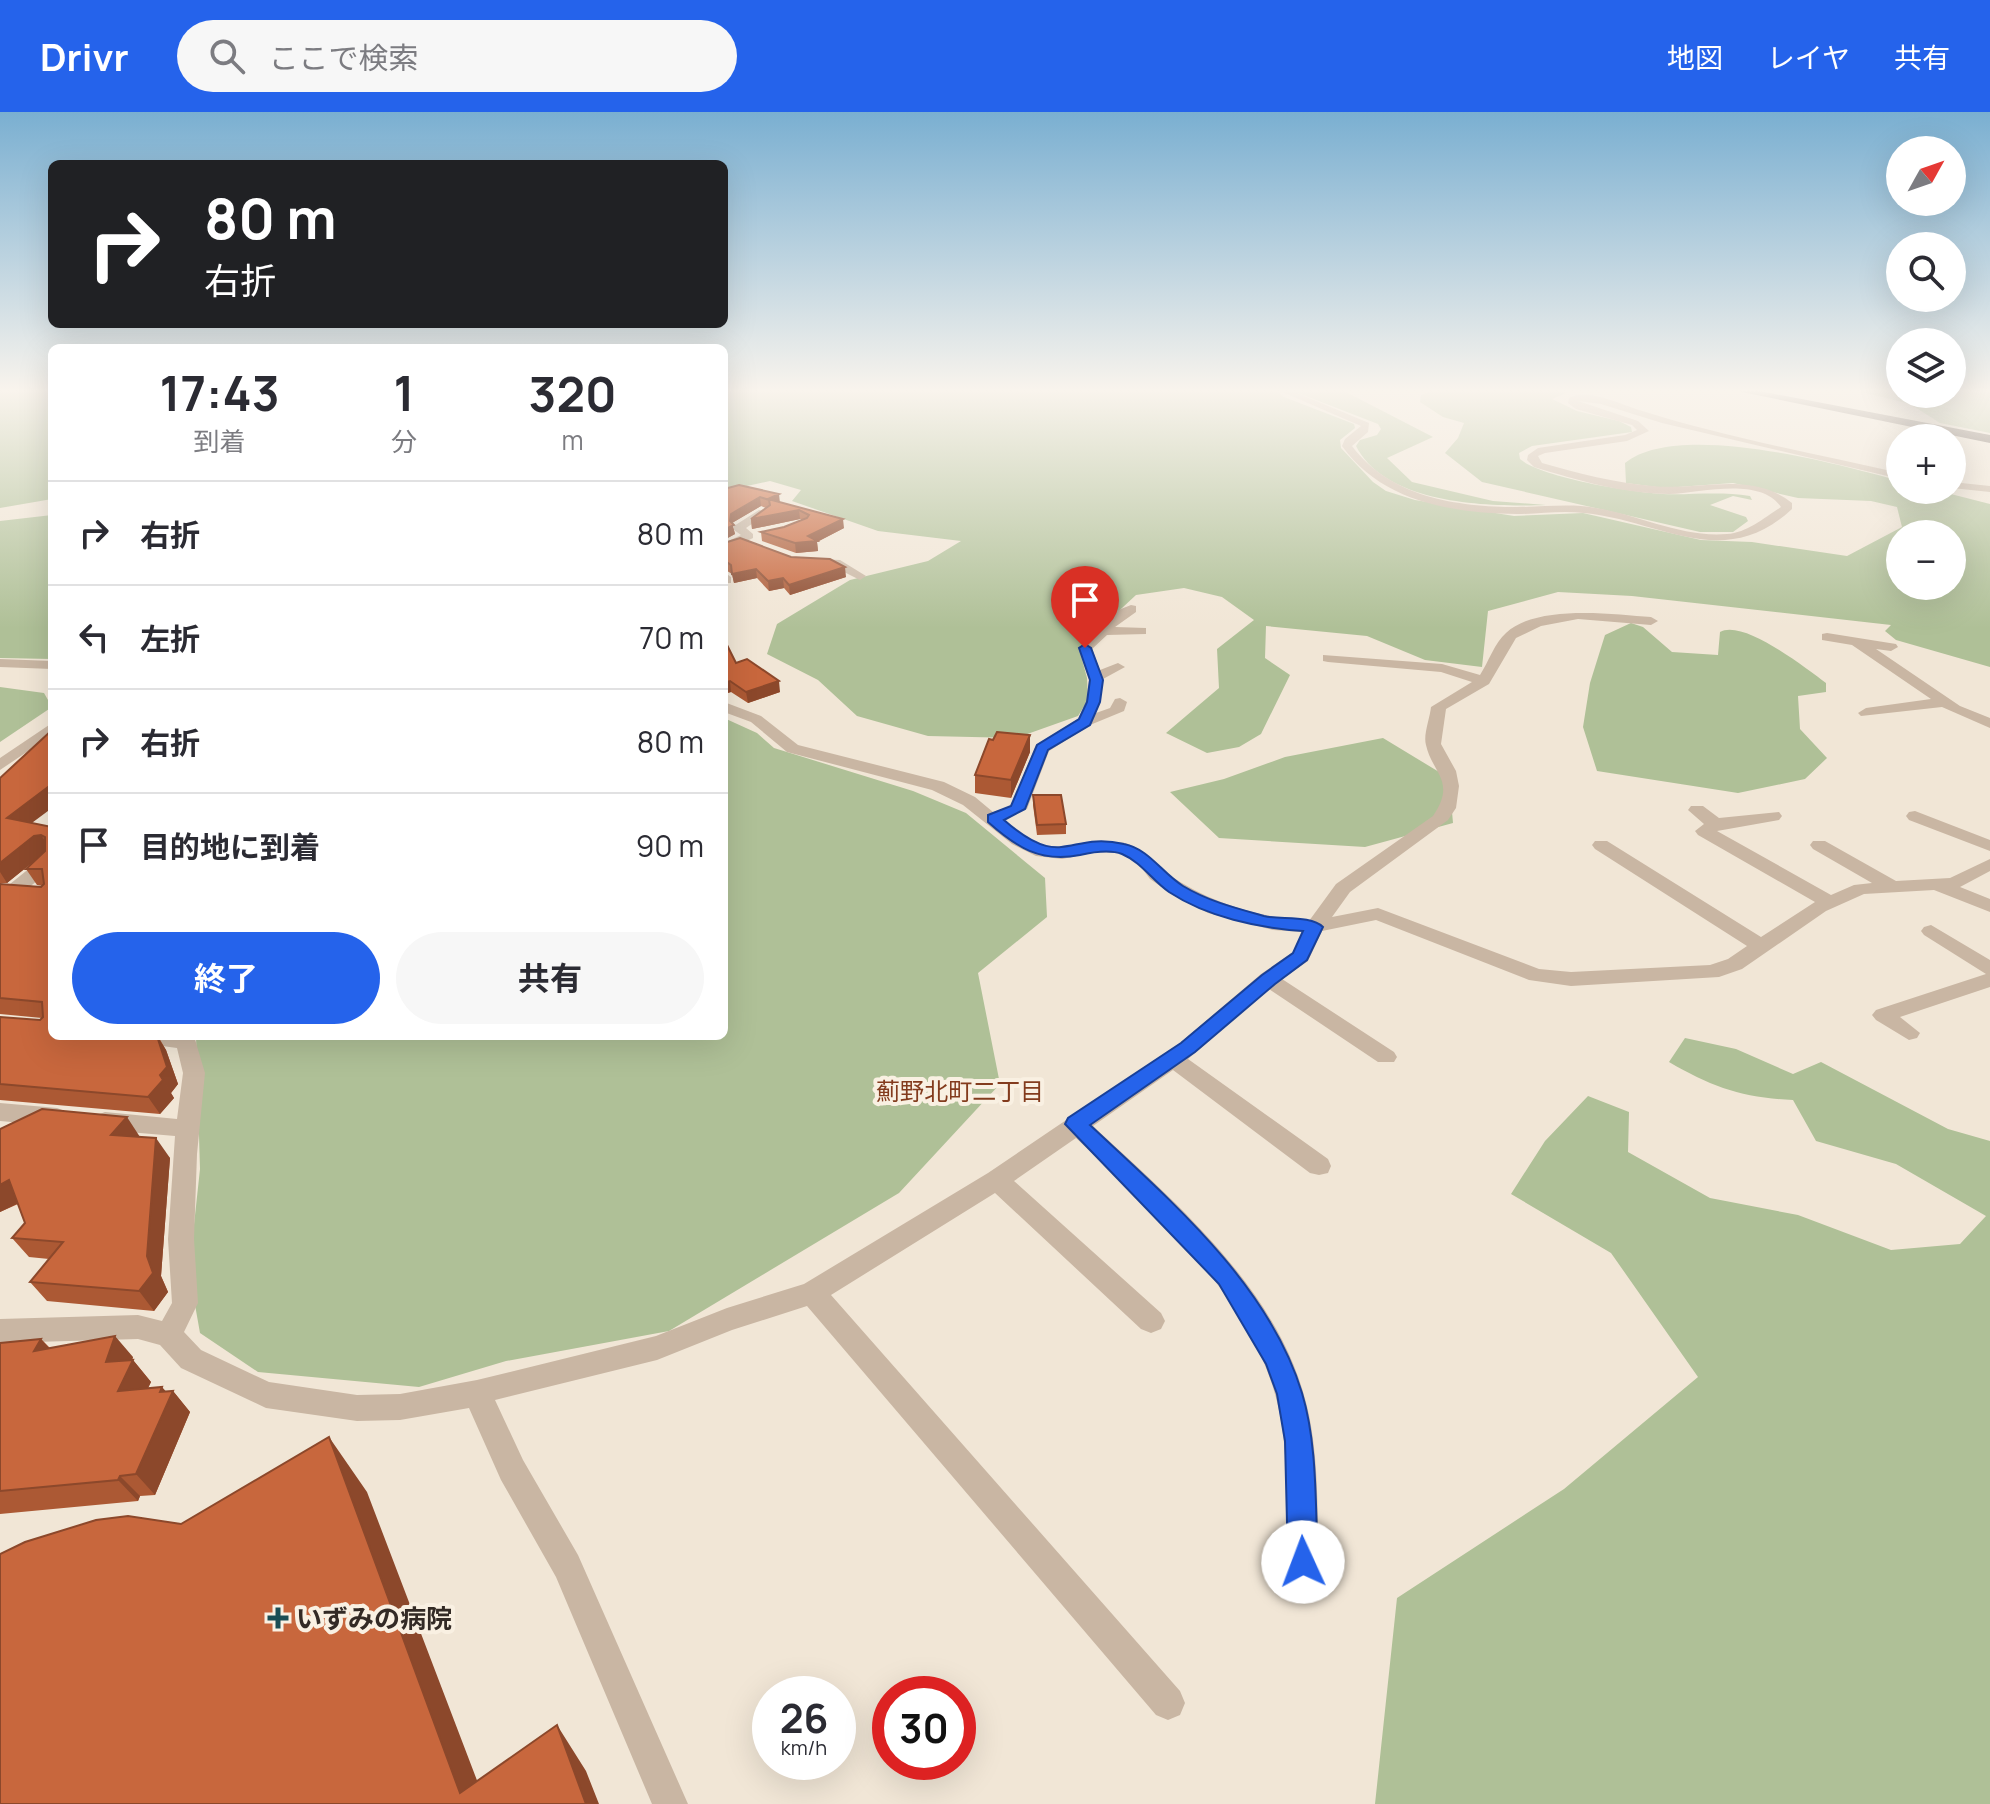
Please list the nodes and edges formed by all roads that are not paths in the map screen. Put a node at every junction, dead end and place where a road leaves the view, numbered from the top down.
1 (1371, 470) edge
2 (1557, 470) edge
3 (1966, 486) edge
4 (1990, 489) edge
5 (763, 512) edge
6 (728, 526) edge
7 (765, 534) edge
8 (746, 537) junction
9 (728, 546) edge
10 (802, 561) edge
11 (860, 576) dead end
12 (1131, 609) dead end
13 (1651, 621) dead end
14 (1102, 631) junction
15 (1141, 631) dead end
16 (1827, 637) dead end
17 (1857, 642) junction
18 (1891, 647) dead end
19 (1328, 658) dead end
20 (0, 663) edge
21 (48, 665) edge
22 (1118, 667) dead end
23 (1095, 677) junction
24 (1484, 681) junction
25 (1120, 702) dead end
26 (1944, 702) junction
27 (728, 708) edge
28 (1866, 713) dead end
29 (1085, 722) junction
30 (1990, 723) edge
31 (48, 731) edge
32 (0, 765) edge
33 (1697, 810) dead end
34 (1773, 816) dead end
35 (1915, 816) dead end
36 (993, 818) junction
37 (1716, 824) junction
38 (1601, 845) dead end
39 (1819, 845) dead end
40 (1990, 846) edge
41 (48, 862) edge
42 (1990, 864) edge
43 (1889, 885) junction
44 (1938, 885) junction
45 (6, 891) edge
46 (39, 894) edge
47 (1829, 902) junction
48 (1990, 906) edge
49 (1314, 927) junction
50 (1931, 931) dead end
51 (1761, 946) junction
52 (1990, 946) edge
53 (1966, 953) junction
54 (1990, 969) edge
55 (1268, 979) junction
56 (1990, 980) edge
57 (1909, 1033) dead end
58 (175, 1040) edge
59 (1386, 1057) dead end
60 (1172, 1058) junction
61 (0, 1112) edge
62 (1076, 1124) junction
63 (189, 1129) junction
64 (1319, 1166) dead end
65 (997, 1180) junction
66 (812, 1293) junction
67 (1151, 1321) dead end
68 (0, 1331) edge
69 (169, 1335) junction
70 (477, 1393) junction
71 (1303, 1562) dead end
72 (1168, 1703) dead end
73 (670, 1804) edge

1 - 2 street
3 - 4 street
5 - 8 street
6 - 8 street
7 - 8 street
8 - 9 street
10 - 11 street
12 - 14 street
13 - 24 street
14 - 15 street
14 - 23 street
16 - 17 street
17 - 18 street
17 - 26 street
19 - 24 street
20 - 21 street
22 - 23 street
23 - 29 street
24 - 49 street
25 - 29 street
26 - 28 street
26 - 30 street
27 - 36 street
29 - 36 street
31 - 32 street
33 - 37 street
34 - 37 street
35 - 40 street
36 - 49 street
37 - 47 street
38 - 51 street
39 - 43 street
41 - 45 street
42 - 44 street
43 - 44 street
43 - 47 street
44 - 48 street
45 - 46 street
47 - 51 street
49 - 51 street
49 - 55 street
50 - 53 street
52 - 53 street
53 - 54 street
55 - 59 street
55 - 60 street
56 - 57 street
58 - 63 street
60 - 62 street
60 - 64 street
61 - 63 street
62 - 65 street
62 - 71 street
63 - 69 street
65 - 66 street
65 - 67 street
66 - 70 street
66 - 72 street
68 - 69 street
69 - 70 street
70 - 73 street

